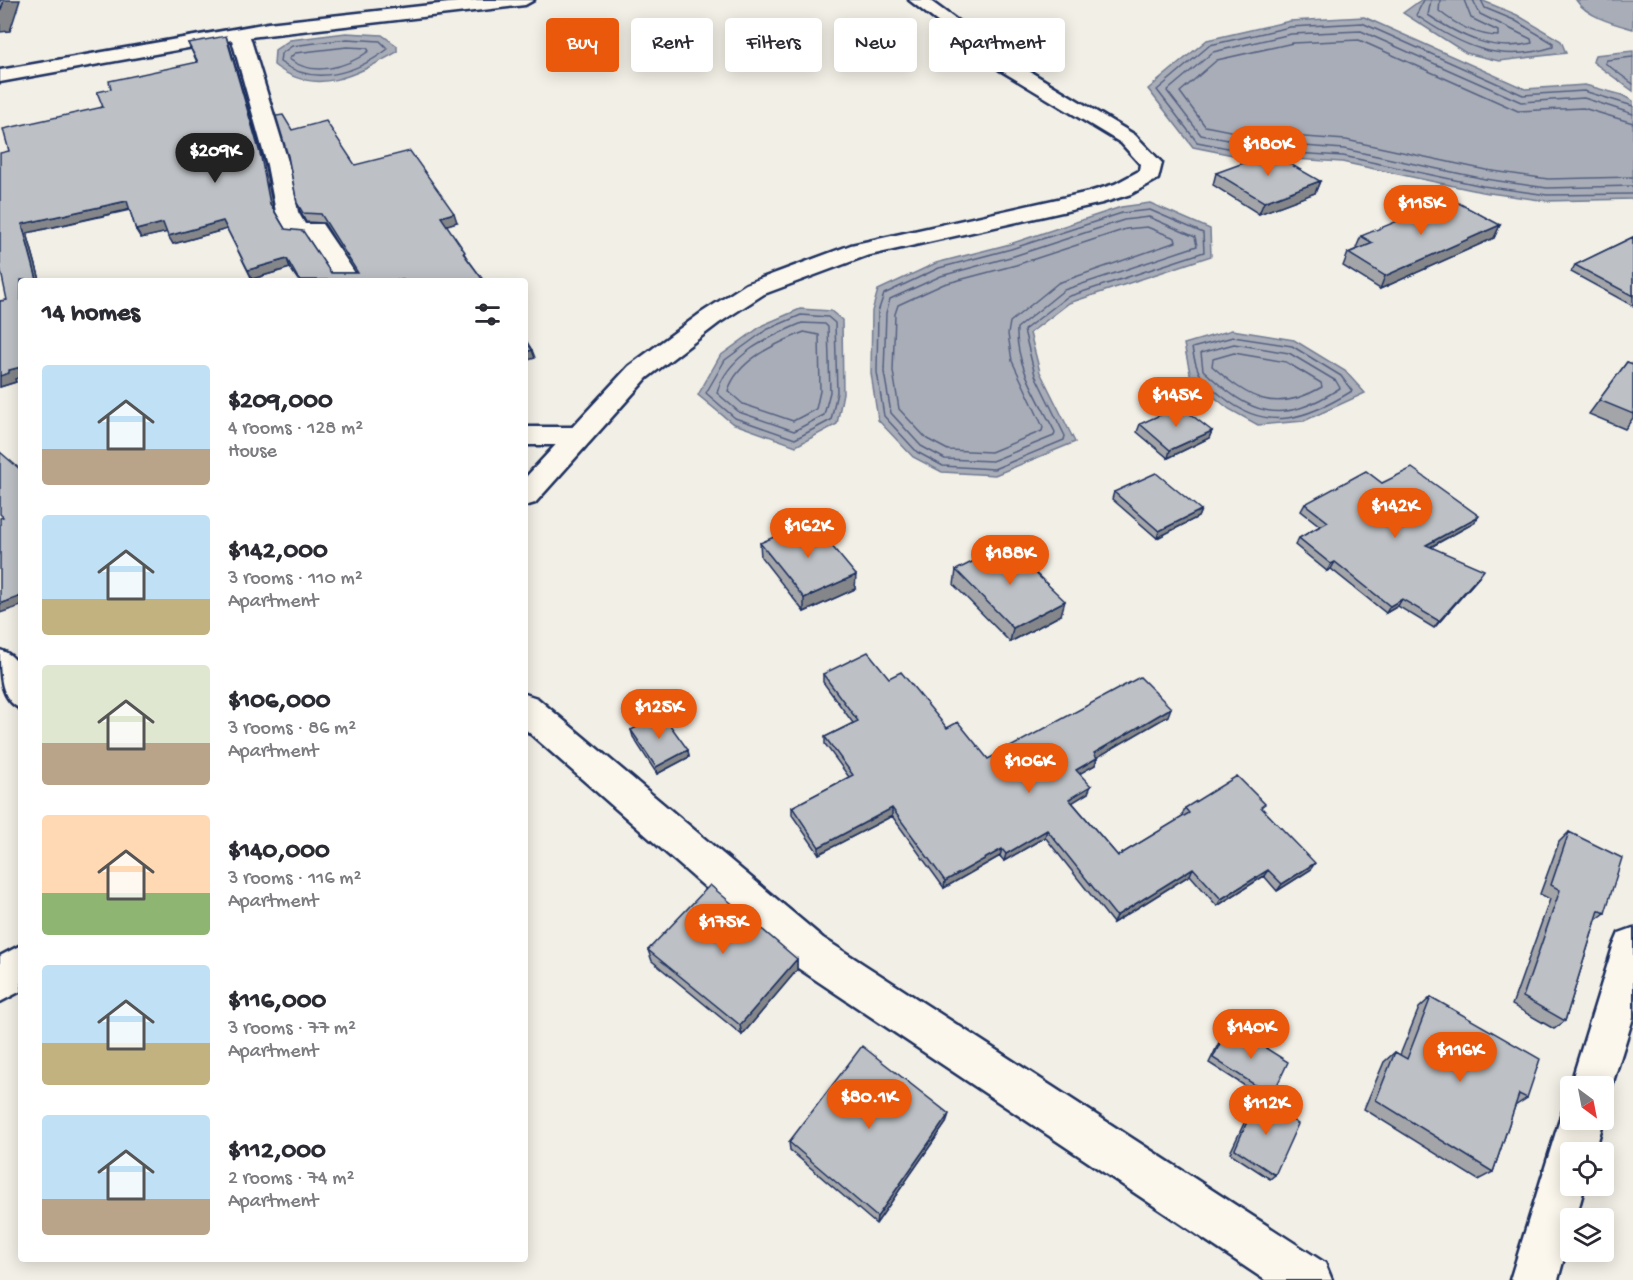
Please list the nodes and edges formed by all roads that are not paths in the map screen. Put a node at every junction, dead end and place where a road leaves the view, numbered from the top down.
1 (525, 0) edge
2 (918, 0) edge
3 (240, 33) junction
4 (0, 76) edge
5 (347, 278) edge
6 (528, 436) edge
7 (578, 436) junction
8 (528, 493) edge
9 (0, 663) edge
10 (18, 690) edge
11 (528, 711) edge
12 (1633, 947) edge
13 (18, 967) edge
14 (0, 982) edge
15 (1595, 1076) edge
16 (1560, 1191) edge
17 (1308, 1280) edge
18 (1534, 1280) edge

1 - 3 street
2 - 7 street
3 - 4 street
3 - 5 street
6 - 7 street
7 - 8 street
9 - 10 street
11 - 17 street
12 - 15 street
13 - 14 street
16 - 18 street

